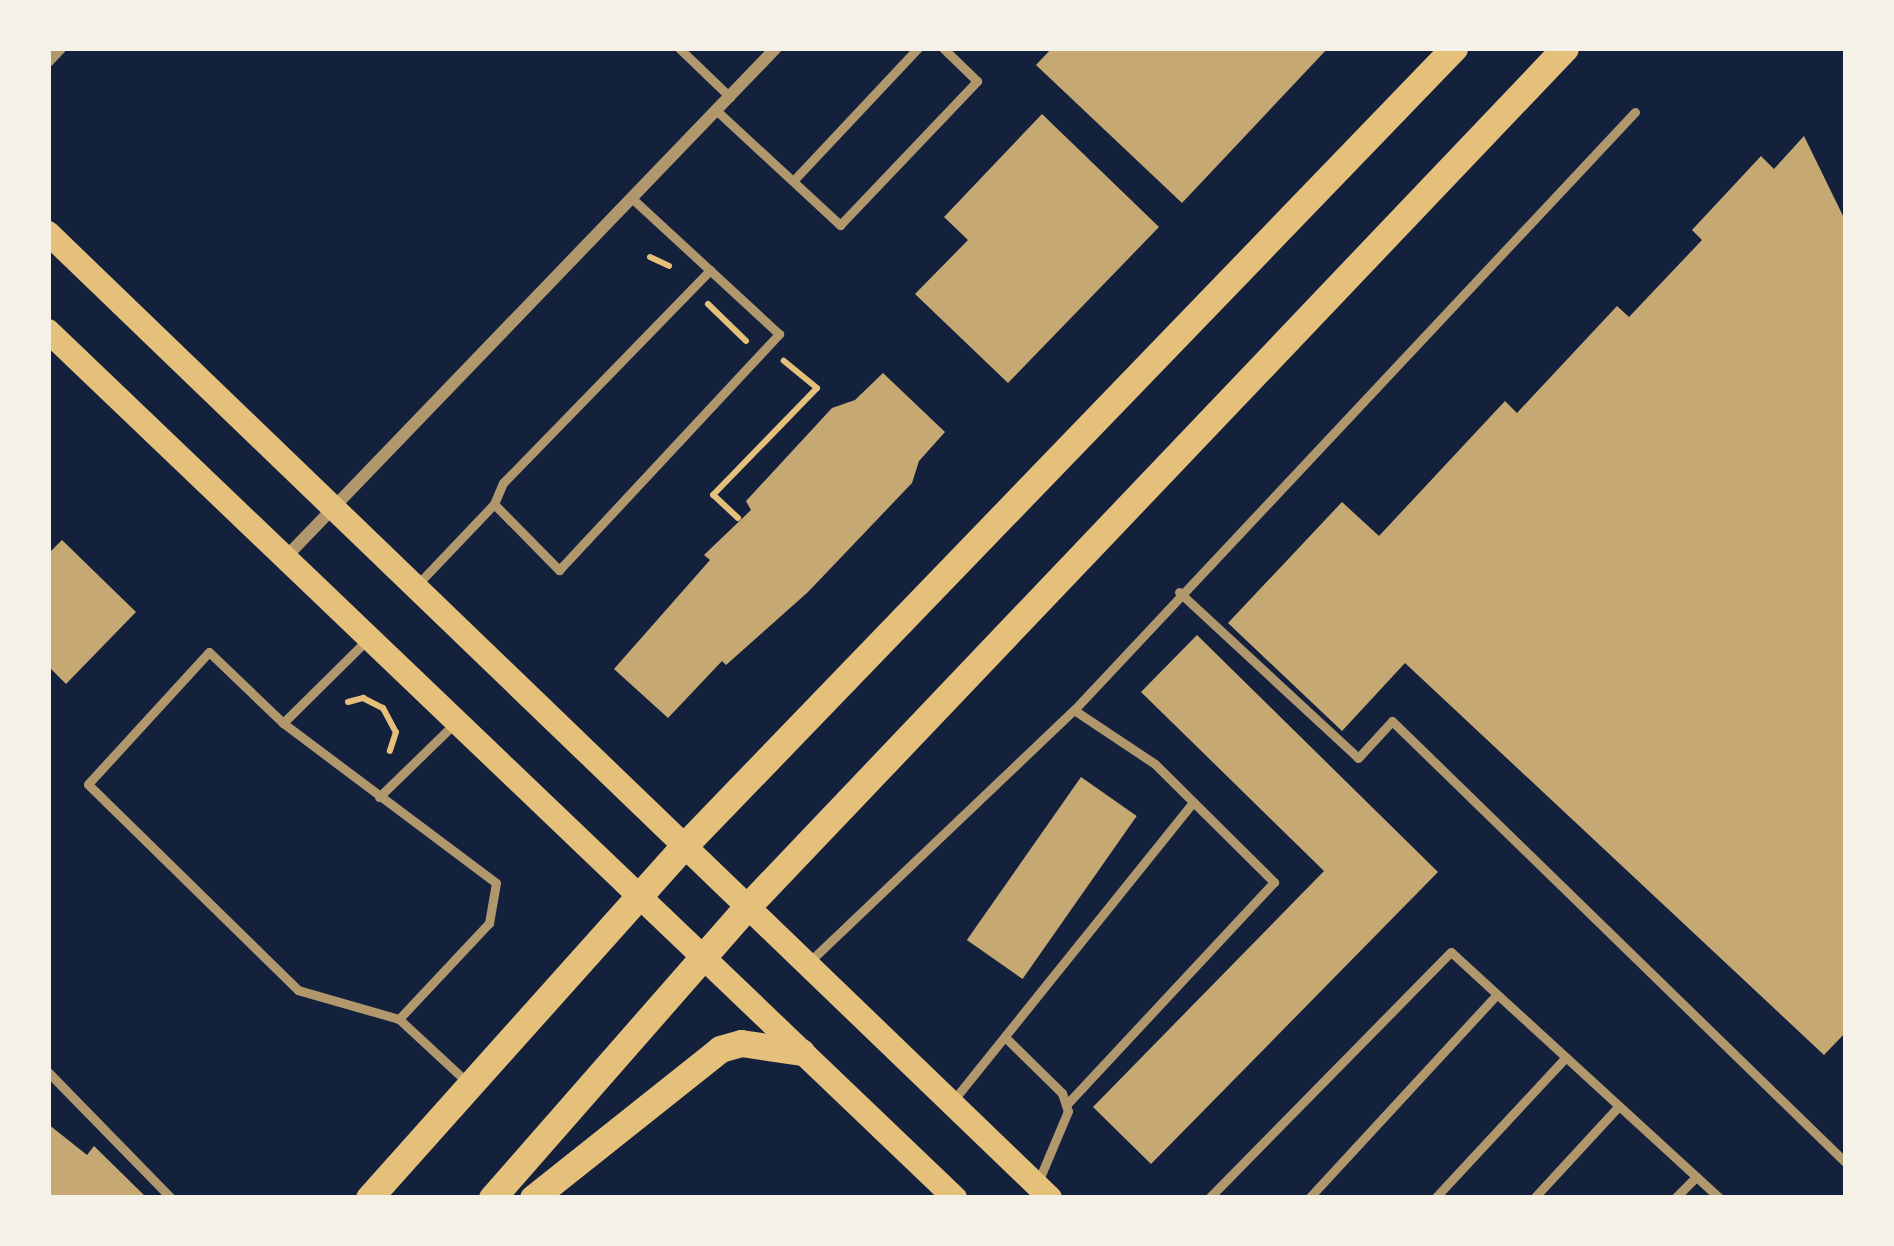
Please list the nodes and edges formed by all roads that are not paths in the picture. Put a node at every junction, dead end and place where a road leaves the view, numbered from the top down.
1 (60, 48) edge
2 (679, 48) edge
3 (776, 48) edge
4 (918, 48) edge
5 (943, 48) edge
6 (1454, 48) edge
7 (1564, 48) edge
8 (48, 61) edge
9 (730, 97) junction
10 (717, 111) junction
11 (1635, 112) dead end
12 (793, 181) junction
13 (635, 200) junction
14 (48, 233) edge
15 (48, 249) edge
16 (710, 270) junction
17 (88, 272) junction
18 (48, 331) edge
19 (494, 504) junction
20 (334, 508) junction
21 (284, 559) junction
22 (415, 586) junction
23 (1179, 592) junction
24 (367, 640) junction
25 (1074, 710) junction
26 (283, 723) junction
27 (454, 724) junction
28 (379, 797) junction
29 (1193, 802) junction
30 (684, 846) junction
31 (635, 899) junction
32 (747, 907) junction
33 (700, 962) junction
34 (807, 964) junction
35 (1497, 994) junction
36 (399, 1019) junction
37 (1007, 1039) junction
38 (801, 1052) junction
39 (1566, 1057) junction
40 (48, 1072) edge
41 (471, 1086) junction
42 (951, 1102) junction
43 (1066, 1105) junction
44 (1619, 1106) junction
45 (1845, 1162) edge
46 (1696, 1177) junction
47 (1035, 1193) edge
48 (171, 1198) edge
49 (369, 1198) edge
50 (492, 1198) edge
51 (532, 1198) edge
52 (955, 1198) edge
53 (1209, 1198) edge
54 (1309, 1198) edge
55 (1435, 1198) edge
56 (1534, 1198) edge
57 (1676, 1198) edge
58 (1719, 1198) edge

1 - 8 street
2 - 9 lane
3 - 9 street
4 - 12 lane
5 - 12 lane
6 - 30 main road
7 - 32 main road
9 - 10 street
10 - 12 lane
10 - 13 street
11 - 23 lane
13 - 16 lane
13 - 20 street
14 - 17 main road
15 - 17 main road
16 - 19 lane
16 - 19 lane
17 - 20 main road
18 - 21 main road
19 - 22 lane
20 - 21 street
20 - 22 main road
21 - 24 main road
22 - 30 main road
23 - 25 lane
23 - 45 lane
24 - 26 lane
24 - 27 main road
25 - 29 lane
25 - 34 lane
26 - 28 lane
26 - 36 lane
27 - 28 lane
27 - 31 main road
28 - 36 lane
29 - 37 lane
29 - 43 lane
30 - 31 main road
30 - 32 main road
31 - 33 main road
31 - 41 main road
32 - 33 main road
32 - 34 main road
33 - 38 main road
33 - 50 main road
34 - 42 main road
35 - 39 lane
35 - 53 lane
35 - 54 lane
36 - 41 lane
37 - 42 lane
37 - 43 lane
38 - 51 main road
38 - 52 main road
39 - 44 lane
39 - 55 lane
40 - 48 lane
41 - 49 main road
42 - 47 main road
43 - 47 lane
44 - 46 lane
44 - 56 lane
46 - 57 lane
46 - 58 lane

